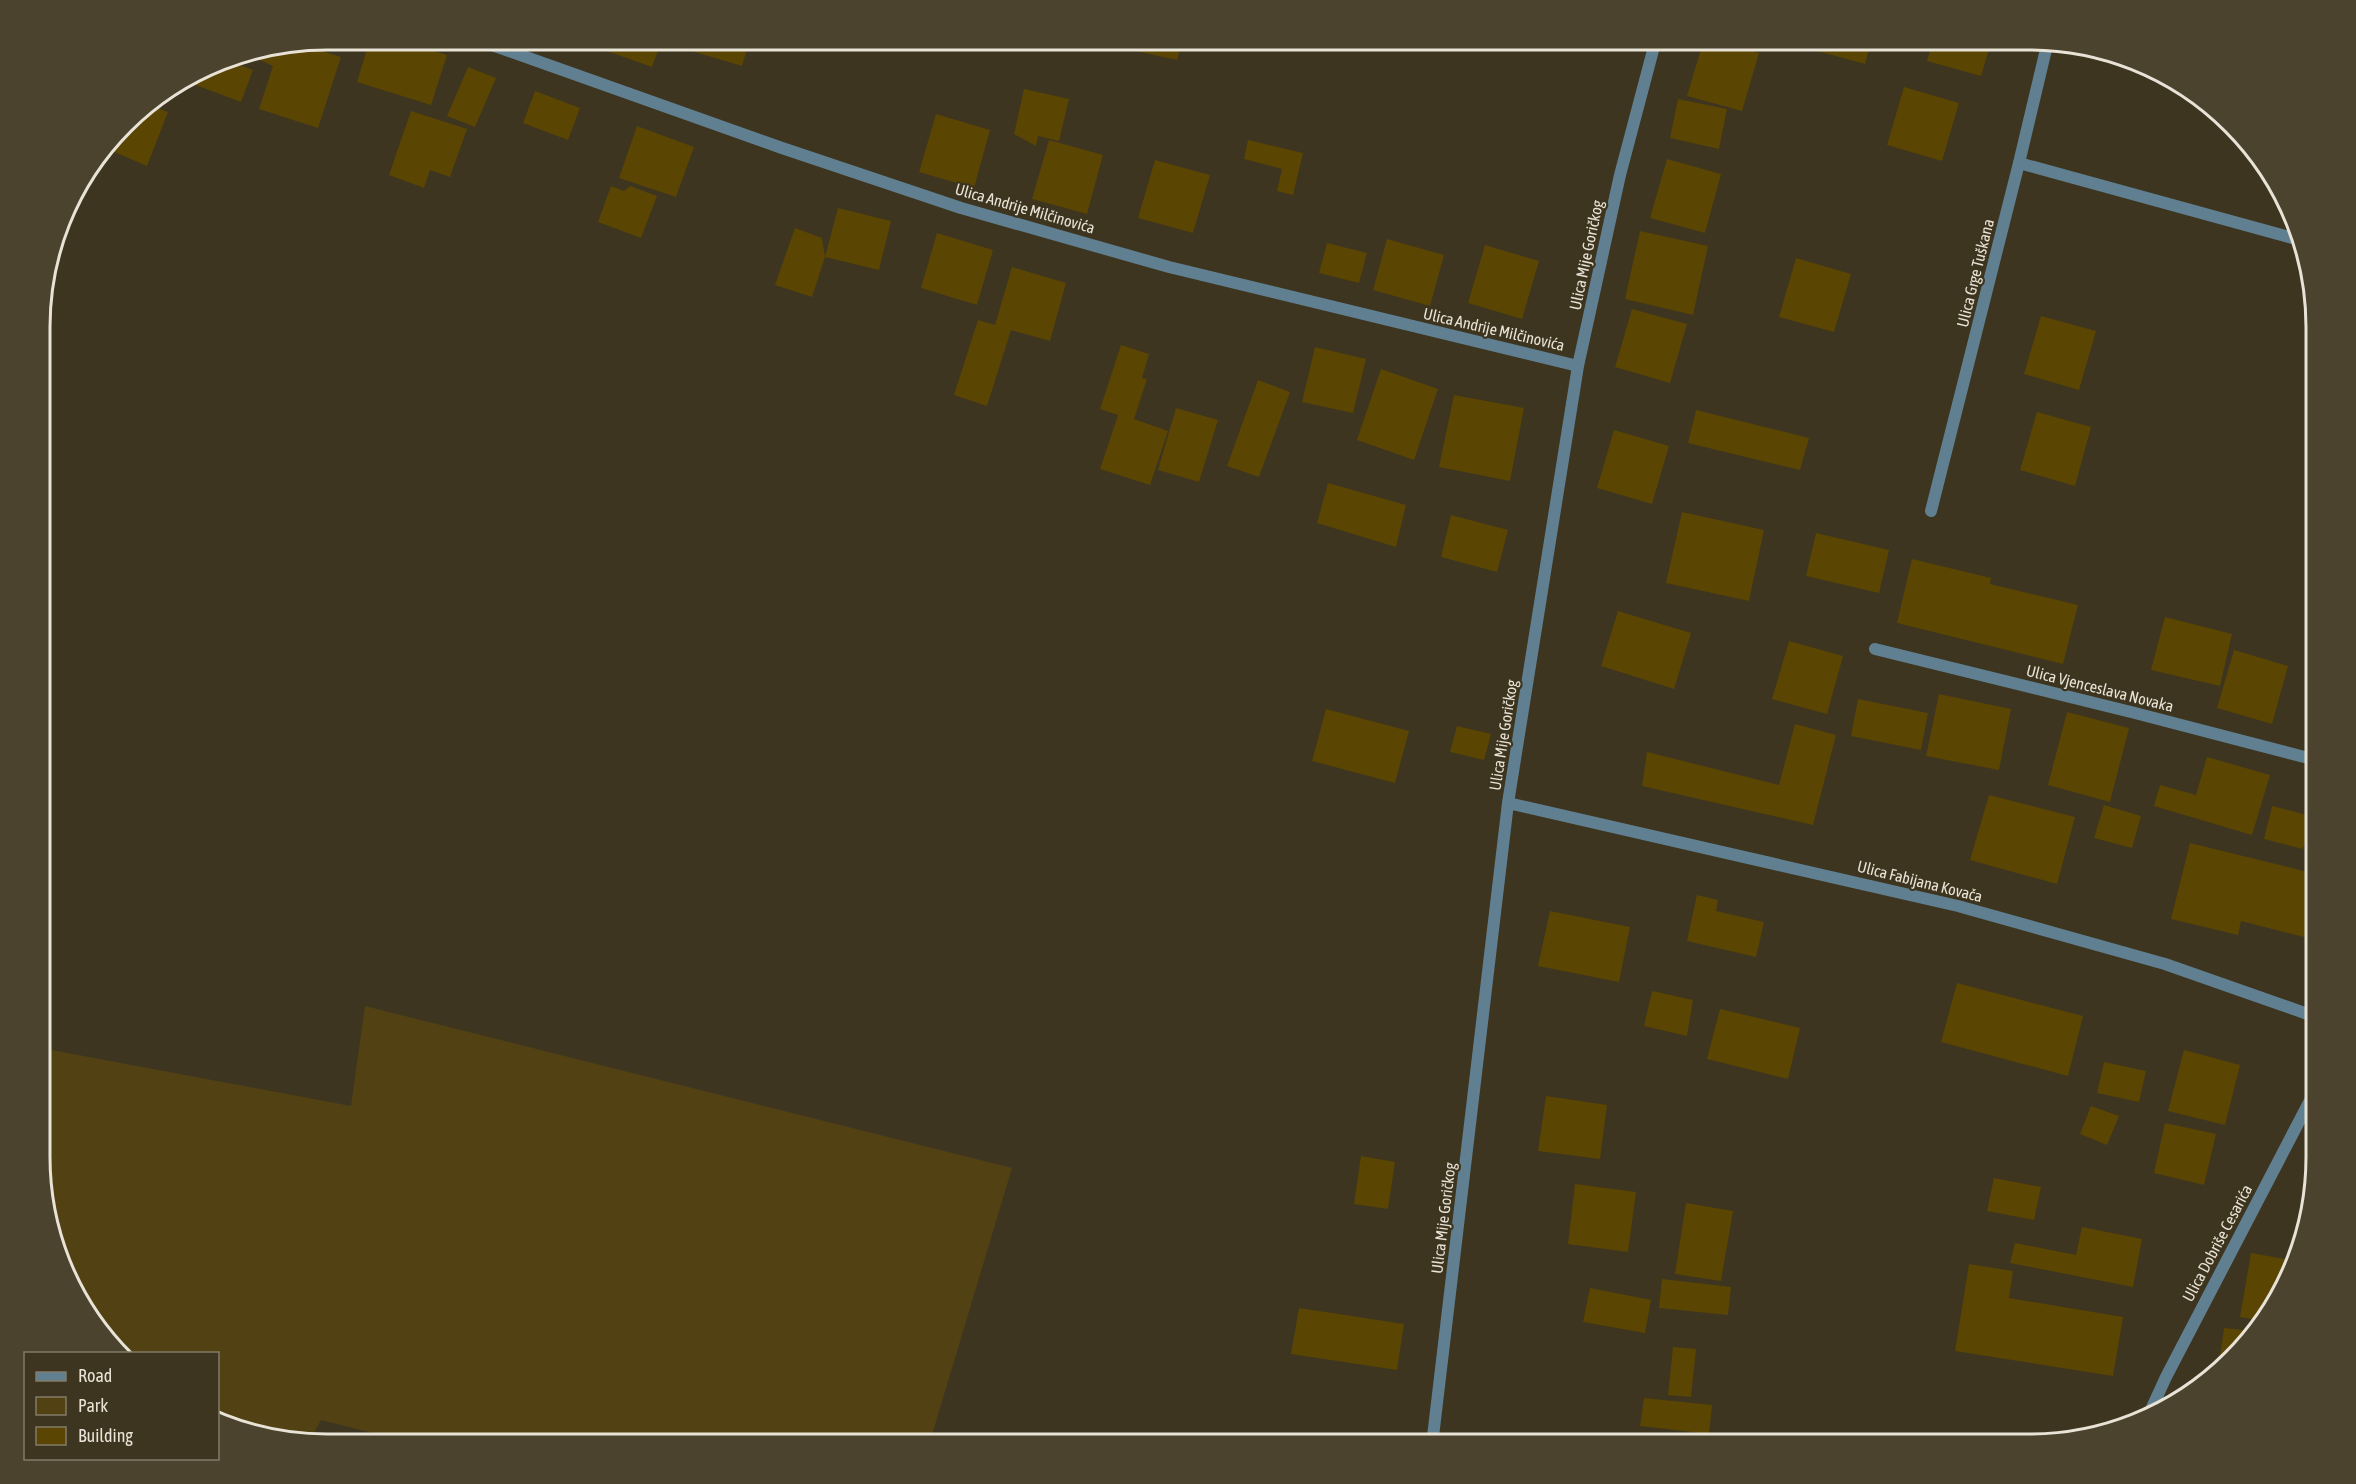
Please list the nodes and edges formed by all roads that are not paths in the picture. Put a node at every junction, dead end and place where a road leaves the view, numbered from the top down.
1 (506, 50) edge
2 (1653, 50) edge
3 (2046, 50) edge
4 (2019, 163) junction
5 (2292, 238) edge
6 (1578, 366) junction
7 (1931, 511) dead end
8 (1875, 649) dead end
9 (2306, 757) edge
10 (1509, 803) junction
11 (2306, 1013) edge
12 (2306, 1108) edge
13 (2153, 1405) edge
14 (1433, 1435) edge

1 - 6 street, Ulica Andrije Milčinovića
2 - 6 street, Ulica Mije Goričkog
3 - 4 street, Ulica Grge Tuškana
4 - 5 street
4 - 7 street, Ulica Grge Tuškana
6 - 10 street, Ulica Mije Goričkog
8 - 9 street, Ulica Vjenceslava Novaka
10 - 11 street, Ulica Fabijana Kovača
10 - 14 street, Ulica Mije Goričkog
12 - 13 street, Ulica Dobriše Cesarića

